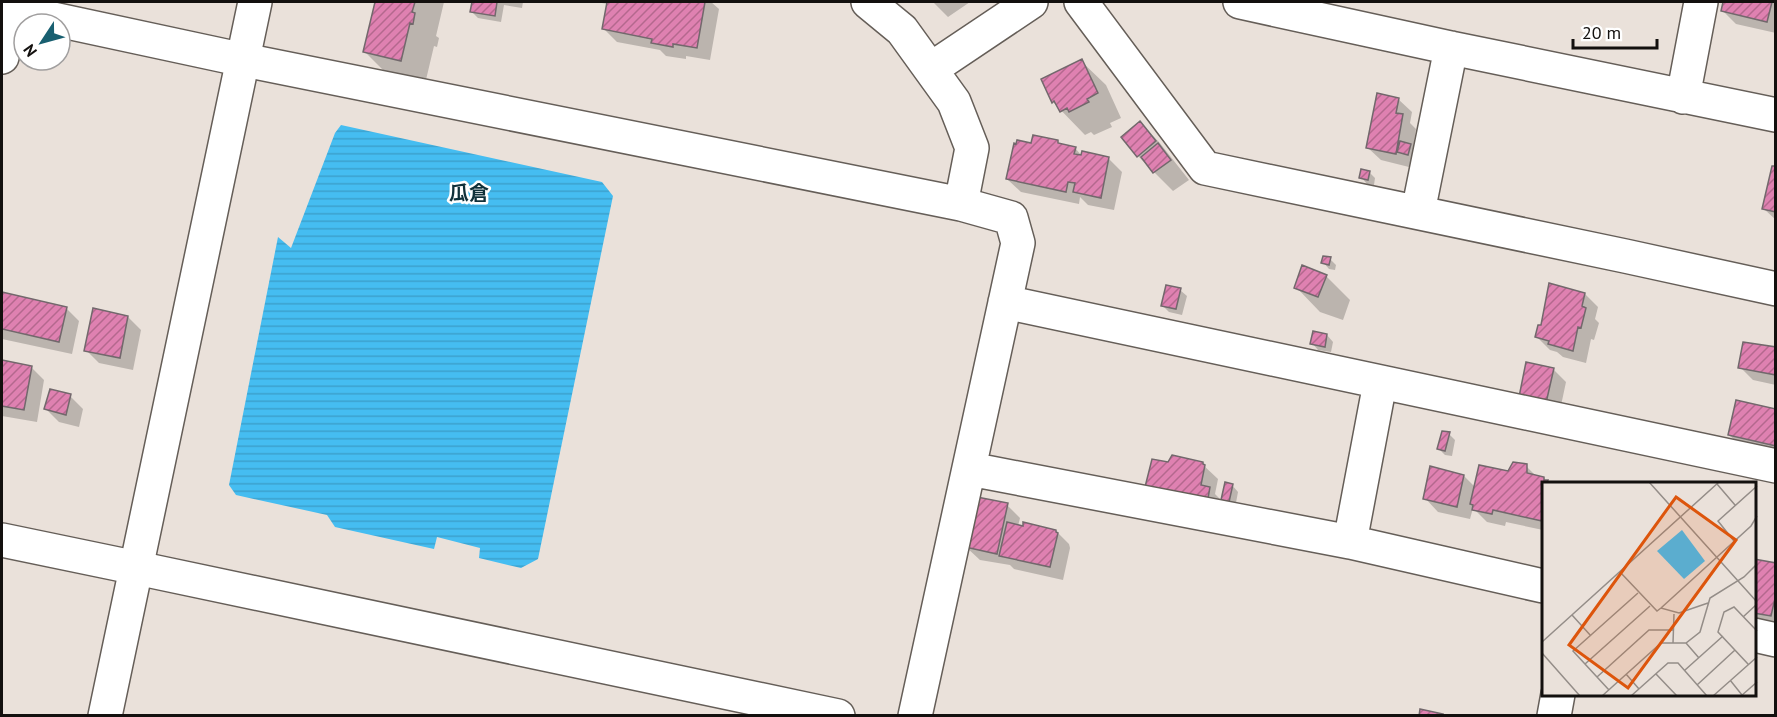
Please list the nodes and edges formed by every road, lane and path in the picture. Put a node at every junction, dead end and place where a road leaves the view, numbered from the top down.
1 (255, 2) edge
2 (868, 2) edge
3 (1031, 2) edge
4 (1081, 2) edge
5 (1240, 2) edge
6 (1701, 2) edge
7 (7, 9) edge
8 (1451, 48) junction
9 (2, 57) edge
10 (244, 60) junction
11 (931, 69) junction
12 (1683, 97) junction
13 (1776, 115) edge
14 (961, 204) junction
15 (1418, 212) junction
16 (1776, 289) edge
17 (1005, 302) junction
18 (1380, 383) junction
19 (1776, 466) edge
20 (970, 469) junction
21 (2, 540) edge
22 (1350, 542) junction
23 (137, 568) junction
24 (1542, 586) edge
25 (1756, 635) edge
26 (1776, 640) edge
27 (1558, 696) edge
28 (105, 716) edge
29 (838, 716) edge
30 (915, 716) edge
31 (1554, 716) edge

1 - 10 street
2 - 11 street
3 - 11 street
4 - 15 street
5 - 8 street
6 - 12 street
7 - 9 street
7 - 10 street
8 - 12 street
8 - 15 street
10 - 14 street
10 - 23 street
11 - 14 street
12 - 13 street
14 - 17 street
15 - 16 street
17 - 18 street
17 - 20 street
18 - 19 street
18 - 22 street
20 - 22 street
20 - 30 street
21 - 23 street
22 - 24 street
23 - 28 street
23 - 29 street
25 - 26 street
27 - 31 street

